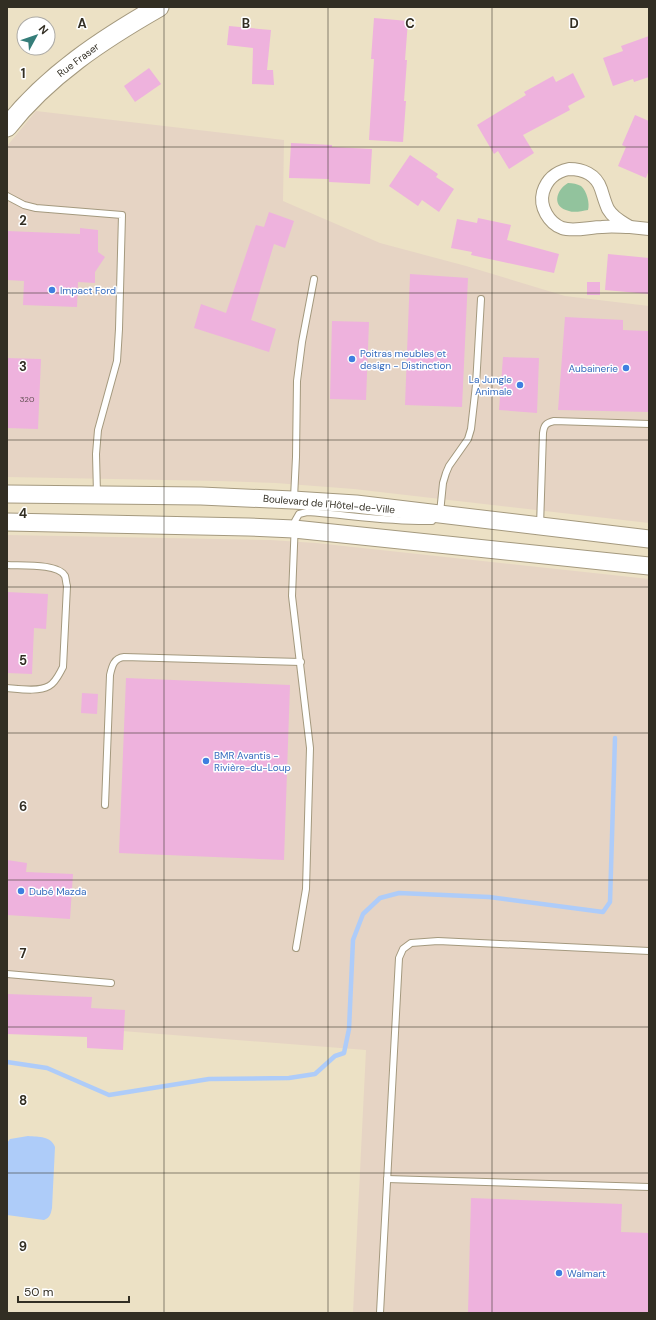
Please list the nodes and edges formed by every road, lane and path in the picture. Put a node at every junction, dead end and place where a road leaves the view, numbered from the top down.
1 (159, 7) edge
2 (7, 127) edge
3 (7, 196) edge
4 (630, 227) junction
5 (649, 229) edge
6 (314, 279) dead end
7 (481, 299) dead end
8 (649, 424) edge
9 (7, 494) edge
10 (98, 495) junction
11 (294, 500) junction
12 (440, 514) junction
13 (480, 519) junction
14 (7, 522) edge
15 (540, 526) junction
16 (294, 529) junction
17 (649, 539) edge
18 (7, 566) edge
19 (648, 566) edge
20 (301, 662) junction
21 (7, 688) edge
22 (106, 805) dead end
23 (296, 948) dead end
24 (649, 951) edge
25 (7, 974) edge
26 (111, 984) dead end
27 (388, 1179) junction
28 (649, 1187) edge
29 (380, 1313) edge

1 - 2 main road, Rue Fraser
3 - 10 lane
4 - 4 street
4 - 5 street
6 - 11 lane
7 - 12 lane
8 - 15 lane
9 - 10 main road, Boulevard de l'Hôtel-de-Ville
10 - 11 main road, Boulevard de l'Hôtel-de-Ville
11 - 12 main road, Boulevard de l'Hôtel-de-Ville
12 - 13 main road, Boulevard de l'Hôtel-de-Ville
13 - 15 main road, Boulevard de l'Hôtel-de-Ville
13 - 16 lane
14 - 16 main road
15 - 17 main road, Boulevard de l'Hôtel-de-Ville
16 - 19 main road
16 - 20 lane
18 - 21 lane
20 - 22 lane
20 - 23 lane
24 - 27 lane
25 - 26 lane
27 - 28 lane
27 - 29 lane

